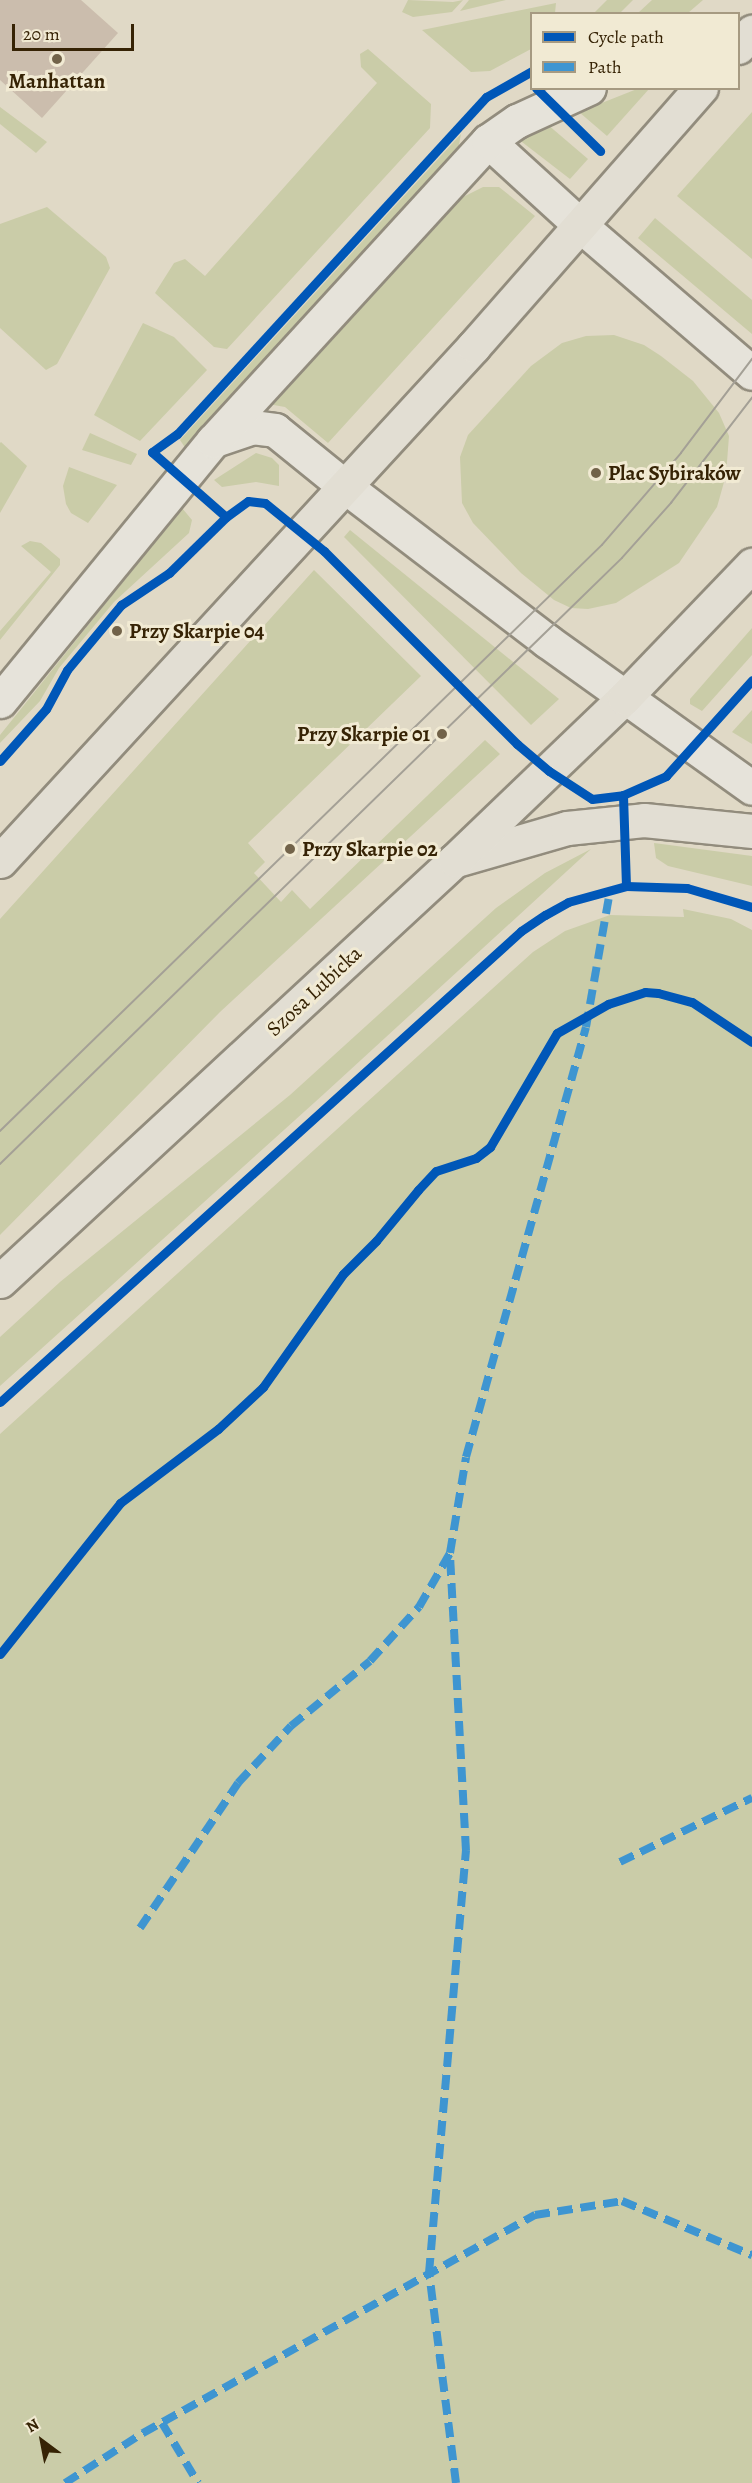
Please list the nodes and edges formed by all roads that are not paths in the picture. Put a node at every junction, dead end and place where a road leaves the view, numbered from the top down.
1 (752, 32) edge
2 (740, 45) edge
3 (585, 90) edge
4 (699, 90) edge
5 (488, 141) junction
6 (581, 226) junction
7 (752, 373) edge
8 (213, 441) junction
9 (343, 484) junction
10 (752, 565) edge
11 (624, 698) junction
12 (0, 701) edge
13 (752, 788) edge
14 (752, 831) edge
15 (455, 860) junction
16 (0, 861) edge
17 (0, 1281) edge

1 - 2 main road
3 - 5 street
4 - 6 main road
5 - 6 street
5 - 8 street
6 - 7 street
6 - 9 main road
8 - 9 street
8 - 12 street
9 - 11 street
9 - 16 main road
10 - 11 main road
11 - 13 street
11 - 15 main road, Szosa Lubicka
14 - 15 main road
15 - 17 main road, Szosa Lubicka

